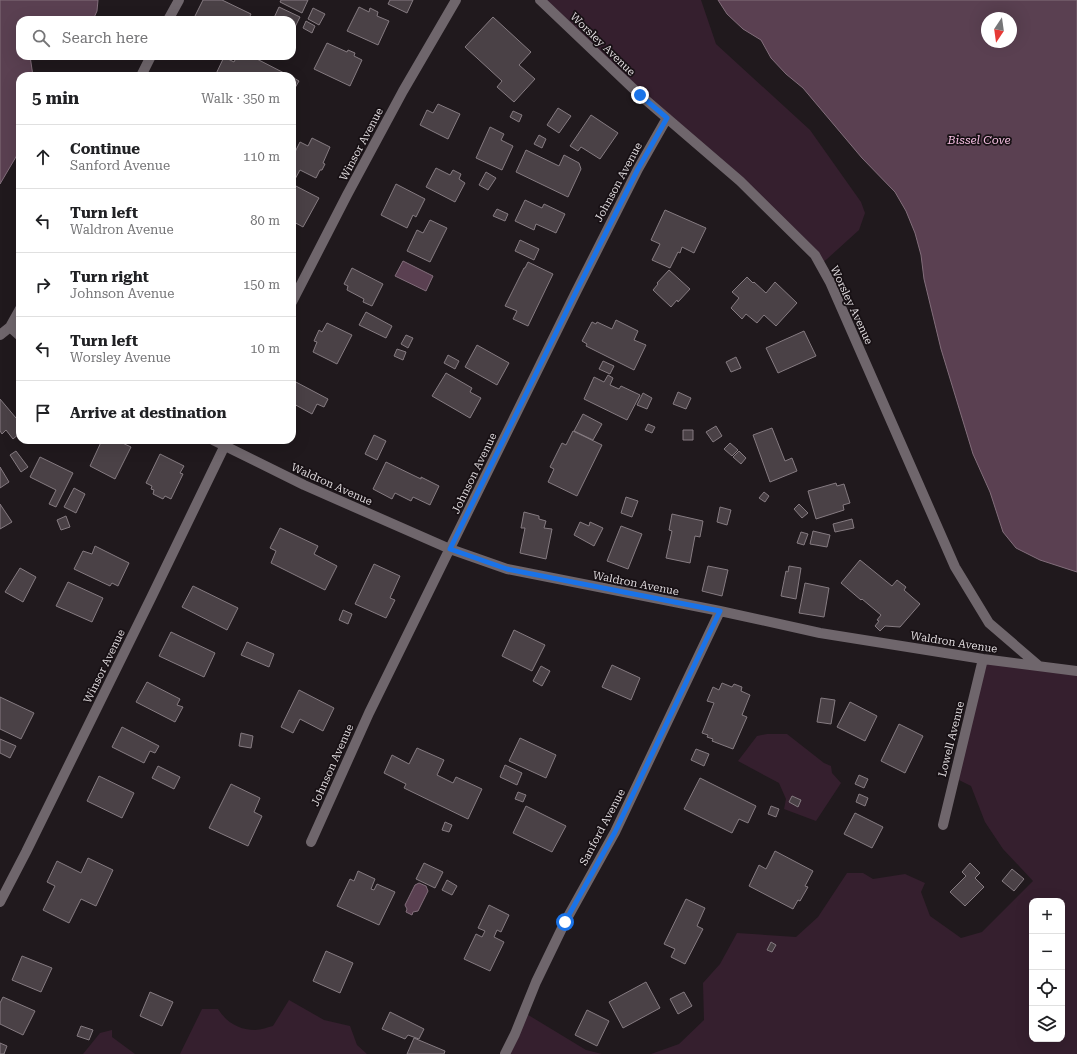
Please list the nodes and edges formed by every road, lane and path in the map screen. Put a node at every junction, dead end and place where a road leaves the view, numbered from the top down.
1 (179, 0) edge
2 (456, 0) edge
3 (540, 0) edge
4 (170, 16) edge
5 (149, 60) edge
6 (143, 72) edge
7 (667, 118) junction
8 (296, 294) edge
9 (16, 317) edge
10 (10, 328) junction
11 (16, 333) edge
12 (0, 335) edge
13 (226, 444) edge
14 (228, 444) edge
15 (450, 549) junction
16 (720, 611) junction
17 (983, 659) junction
18 (1039, 666) junction
19 (1077, 671) edge
20 (943, 825) dead end
21 (311, 842) dead end
22 (0, 902) edge
23 (505, 1054) edge

1 - 4 street
2 - 8 street, Winsor Avenue
3 - 7 street, Worsley Avenue
5 - 6 street
7 - 15 street, Johnson Avenue
7 - 18 street, Worsley Avenue
9 - 10 street
10 - 11 street
10 - 12 street
13 - 22 street, Winsor Avenue
14 - 15 street, Waldron Avenue
15 - 16 street, Waldron Avenue
15 - 21 street, Johnson Avenue
16 - 17 street, Waldron Avenue
16 - 23 street, Sanford Avenue
17 - 18 street, Waldron Avenue
17 - 20 street, Lowell Avenue
18 - 19 street, Waldron Avenue

